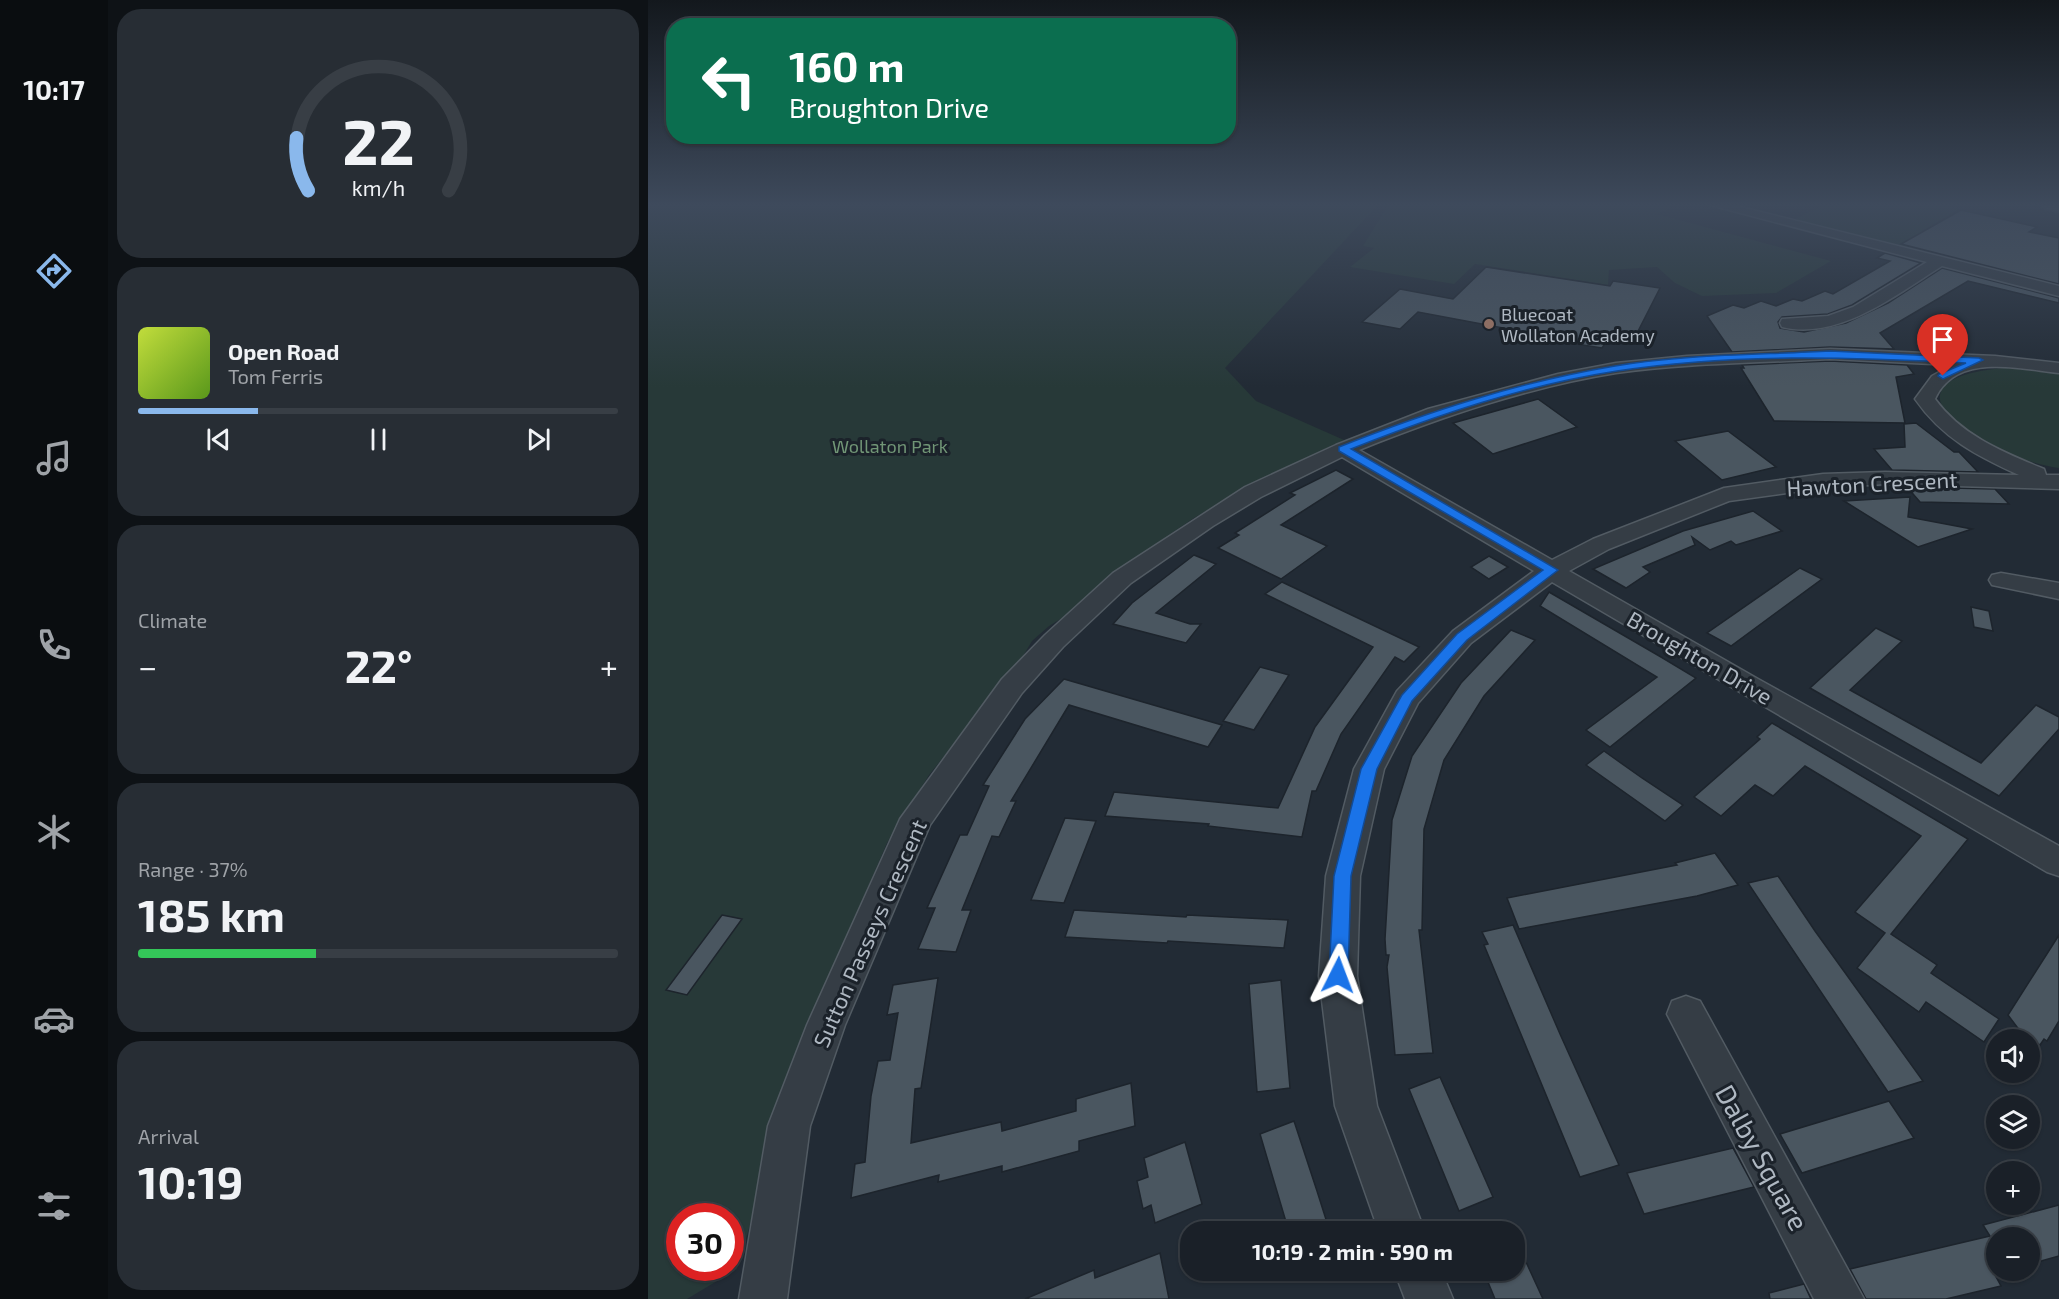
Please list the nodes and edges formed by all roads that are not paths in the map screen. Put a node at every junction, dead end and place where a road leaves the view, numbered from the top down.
1 (1932, 266) edge
2 (1953, 266) edge
3 (2059, 291) edge
4 (1788, 324) dead end
5 (1979, 360) junction
6 (2059, 368) edge
7 (1343, 449) junction
8 (2057, 482) edge
9 (1552, 570) junction
10 (2001, 580) dead end
11 (2059, 591) edge
12 (2059, 862) edge
13 (1686, 1014) dead end
14 (1398, 1221) edge
15 (1422, 1281) edge
16 (763, 1299) edge
17 (1429, 1299) edge
18 (1840, 1299) edge

1 - 4 street
2 - 3 street
5 - 6 street, Sutton Passeys Crescent
5 - 7 street, Sutton Passeys Crescent
5 - 8 street
7 - 9 street, Broughton Drive
7 - 16 street, Sutton Passeys Crescent
8 - 9 street, Hawton Crescent
9 - 12 street, Broughton Drive
9 - 14 street, Hawton Crescent
10 - 11 street
13 - 18 street, Dalby Square
15 - 17 street

